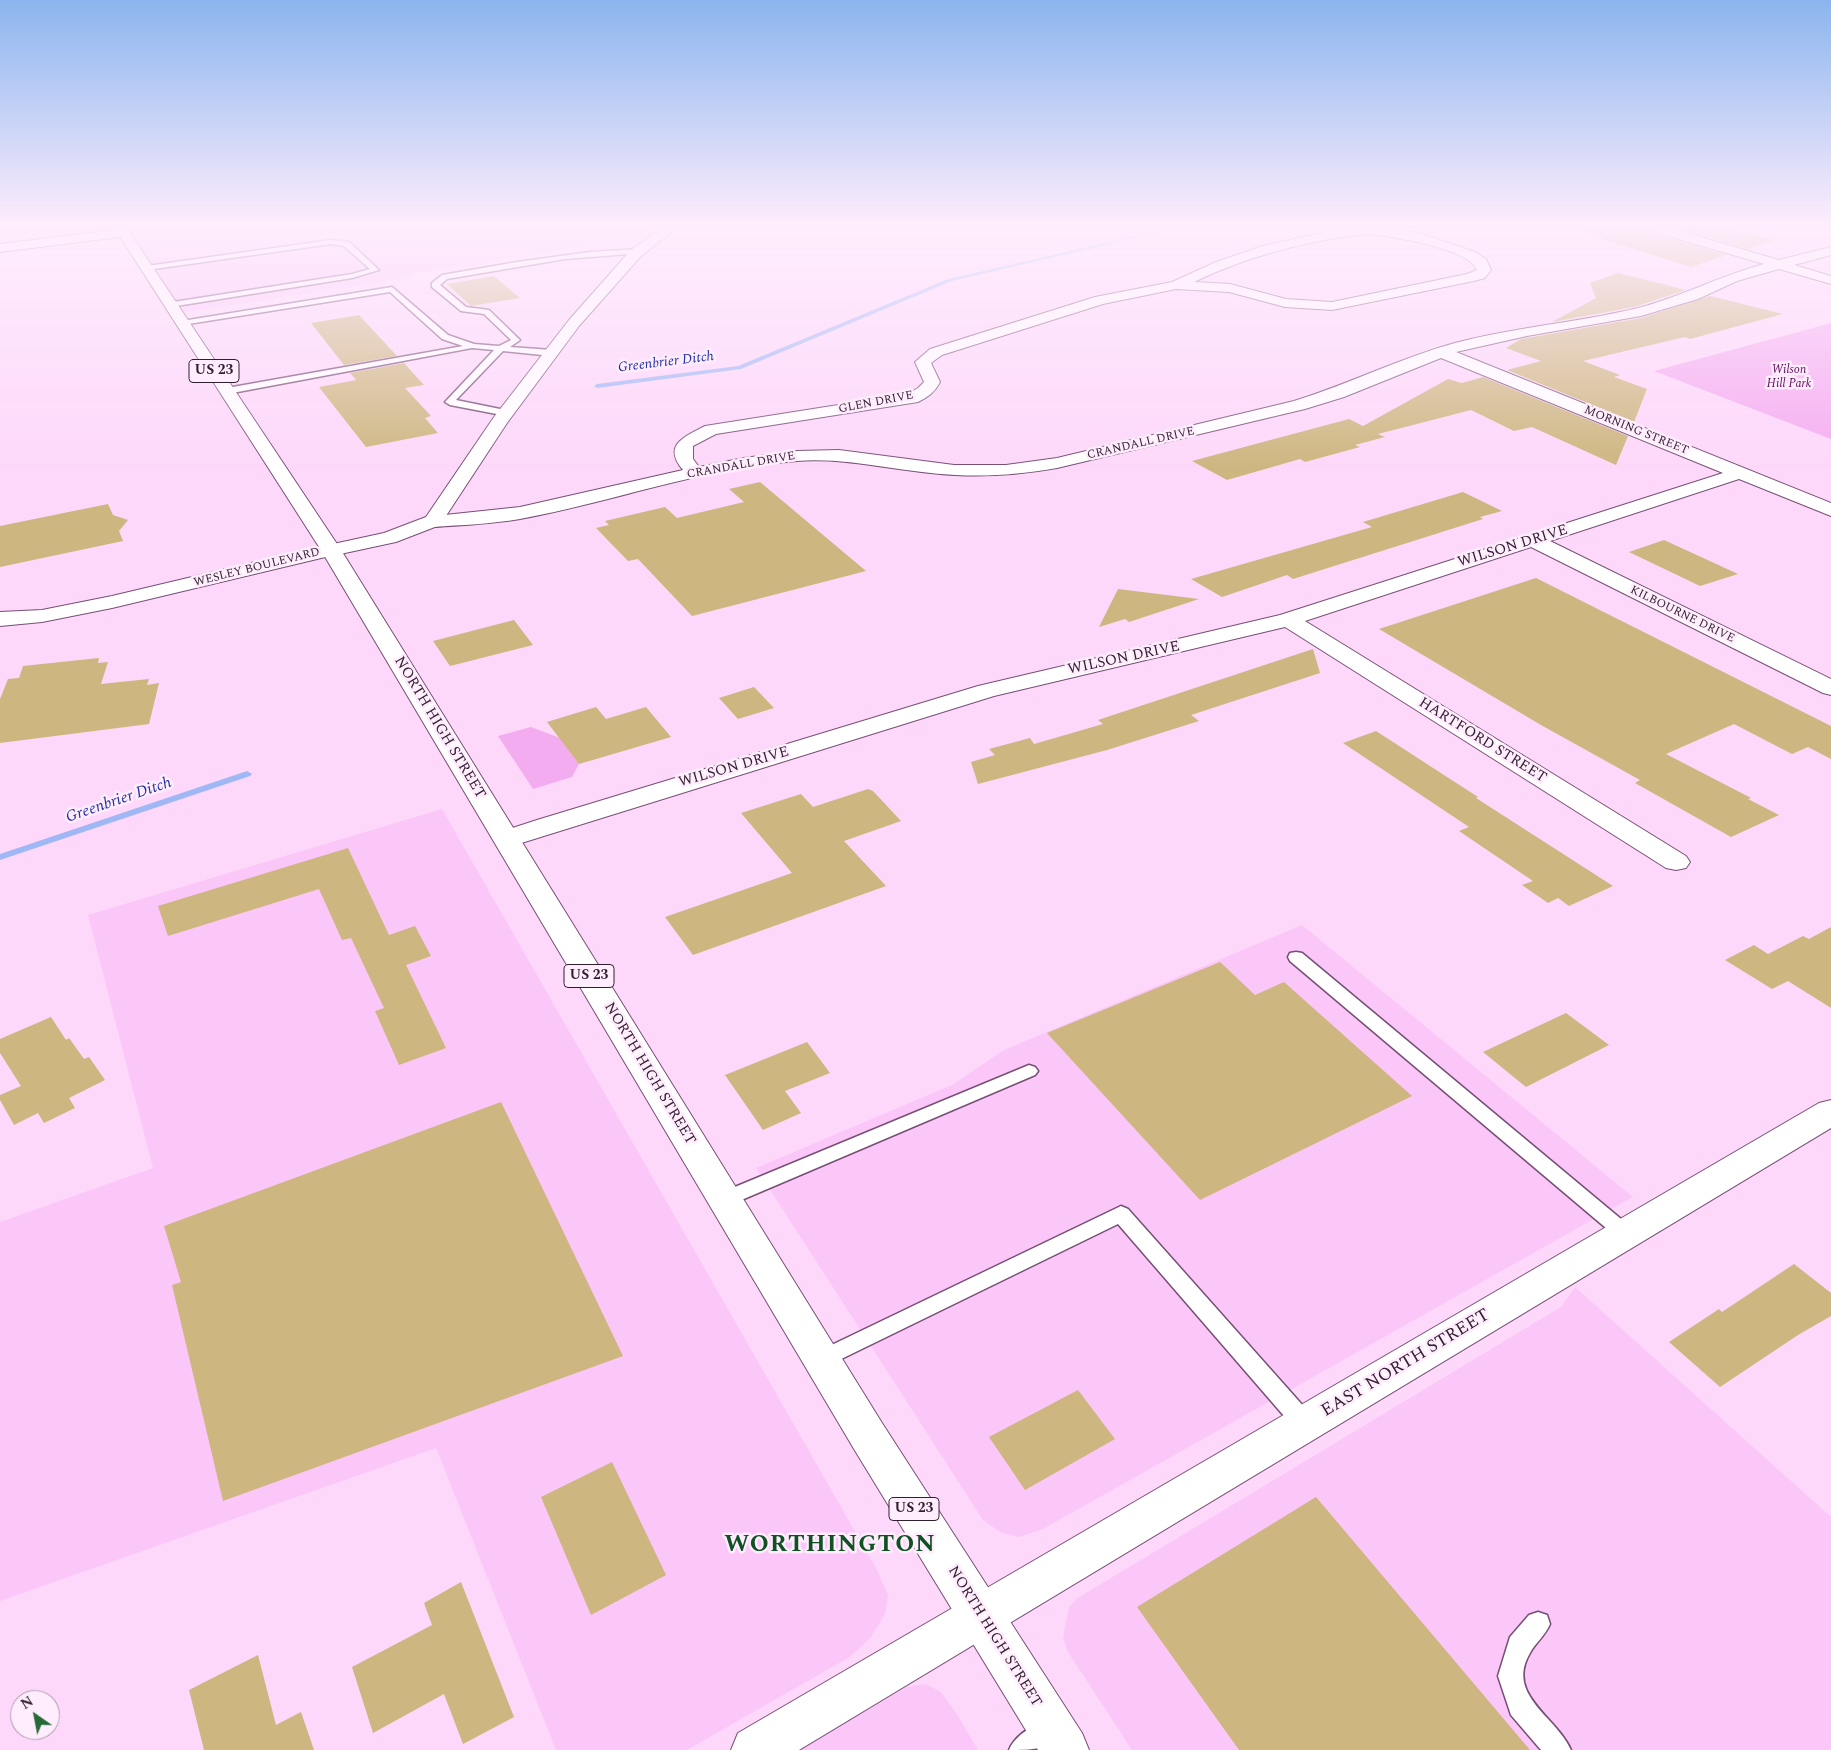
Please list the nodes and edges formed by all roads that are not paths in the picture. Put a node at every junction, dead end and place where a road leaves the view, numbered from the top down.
1 (170, 305) edge
2 (289, 306) edge
3 (410, 306) edge
4 (460, 306) edge
5 (590, 306) edge
6 (1082, 306) edge
7 (1306, 306) edge
8 (1334, 306) edge
9 (1661, 306) edge
10 (182, 323) junction
11 (473, 346) junction
12 (500, 349) junction
13 (1441, 352) junction
14 (552, 353) junction
15 (227, 391) junction
16 (507, 413) junction
17 (695, 473) junction
18 (1740, 473) junction
19 (1831, 510) edge
20 (433, 521) junction
21 (1534, 541) junction
22 (331, 550) junction
23 (0, 613) edge
24 (0, 619) edge
25 (1288, 620) junction
26 (1831, 688) edge
27 (506, 839) junction
28 (1676, 862) dead end
29 (1296, 957) dead end
30 (1030, 1071) dead end
31 (1831, 1112) edge
32 (725, 1199) junction
33 (1626, 1234) junction
34 (822, 1360) junction
35 (1304, 1424) junction
36 (980, 1615) junction
37 (1538, 1624) dead end
38 (782, 1743) edge
39 (1046, 1743) edge
40 (1558, 1750) edge

1 - 10 street, NORTH HIGH STREET / US 23
2 - 10 lane
3 - 11 lane
4 - 12 lane
5 - 14 street
6 - 17 street, GLEN DRIVE
7 - 8 street
9 - 13 street, CRANDALL DRIVE
10 - 15 street, NORTH HIGH STREET / US 23
11 - 12 lane
11 - 15 lane
12 - 14 lane
12 - 16 lane
13 - 17 street, CRANDALL DRIVE
13 - 18 street, MORNING STREET
14 - 16 street
15 - 22 street, NORTH HIGH STREET / US 23
16 - 20 street
17 - 20 street, CRANDALL DRIVE
18 - 19 street, MORNING STREET
18 - 21 street, WILSON DRIVE
20 - 22 street, CRANDALL DRIVE
21 - 25 street, WILSON DRIVE
21 - 26 street, KILBOURNE DRIVE
22 - 23 street, WESLEY BOULEVARD
22 - 24 street, WESLEY BOULEVARD
22 - 27 street, NORTH HIGH STREET / US 23
25 - 27 street, WILSON DRIVE
25 - 28 street, HARTFORD STREET
27 - 32 street, NORTH HIGH STREET / US 23
29 - 33 lane
30 - 32 lane
31 - 33 street, EAST NORTH STREET
32 - 34 street, NORTH HIGH STREET / US 23
33 - 35 street, EAST NORTH STREET
34 - 35 lane
34 - 36 street, NORTH HIGH STREET / US 23
35 - 36 street, EAST NORTH STREET
36 - 38 street, EAST NORTH STREET
36 - 39 street, NORTH HIGH STREET / US 23
37 - 40 lane

